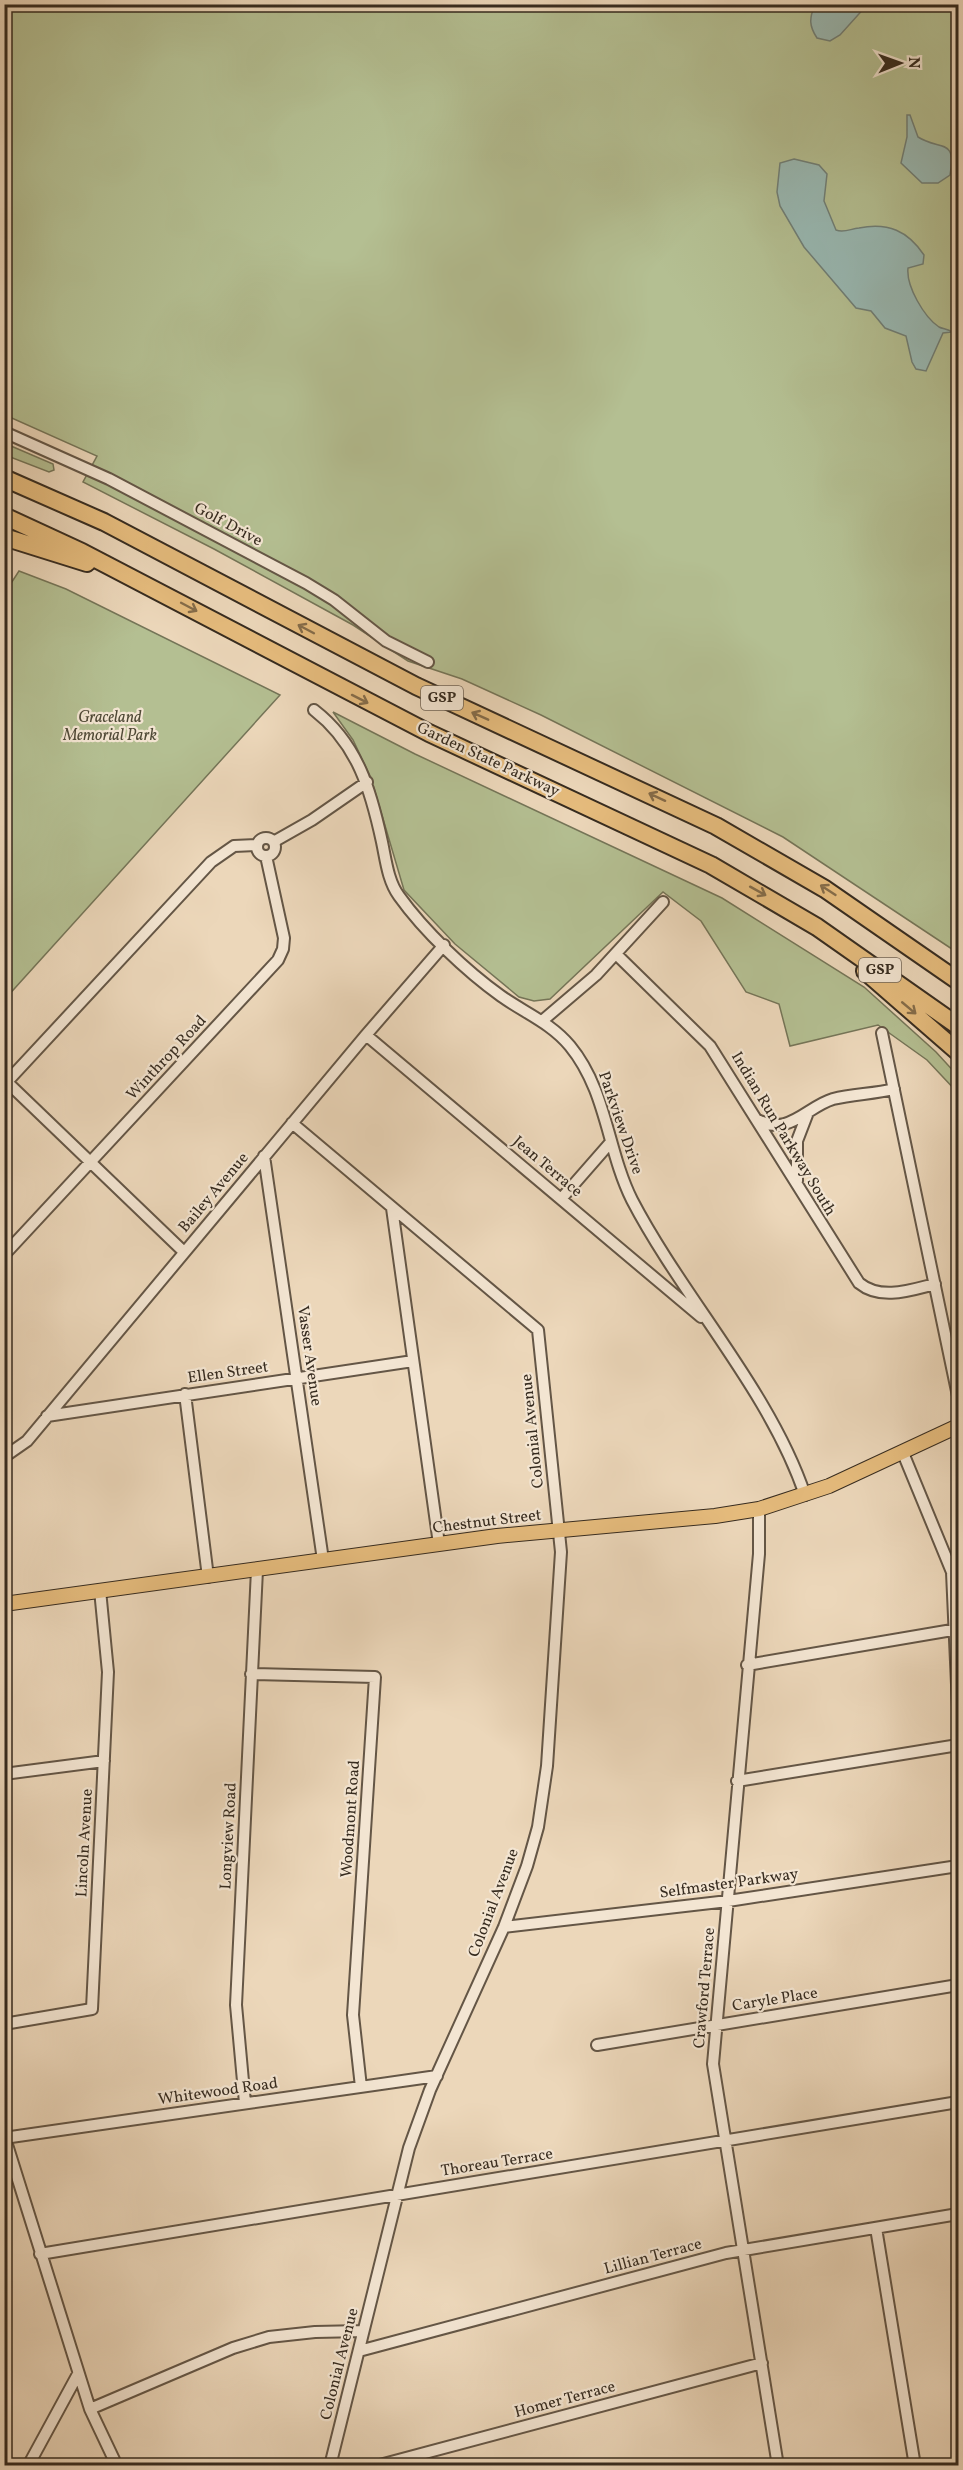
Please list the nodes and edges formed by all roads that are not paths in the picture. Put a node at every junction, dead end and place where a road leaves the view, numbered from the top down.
1 (4, 432) edge
2 (4, 478) edge
3 (4, 516) edge
4 (4, 537) edge
5 (155, 589) junction
6 (428, 662) dead end
7 (314, 710) dead end
8 (367, 782) junction
9 (274, 841) junction
10 (257, 845) junction
11 (266, 856) junction
12 (663, 902) dead end
13 (800, 916) junction
14 (877, 922) junction
15 (444, 945) junction
16 (616, 954) junction
17 (958, 974) edge
18 (958, 981) edge
19 (542, 1021) junction
20 (958, 1026) edge
21 (882, 1033) dead end
22 (366, 1035) junction
23 (958, 1052) edge
24 (6, 1083) edge
25 (894, 1089) junction
26 (807, 1115) junction
27 (755, 1119) junction
28 (292, 1123) junction
29 (610, 1143) junction
30 (264, 1156) junction
31 (91, 1162) junction
32 (800, 1192) junction
33 (561, 1198) junction
34 (392, 1208) junction
35 (184, 1252) junction
36 (4, 1255) edge
37 (935, 1284) junction
38 (709, 1324) junction
39 (413, 1361) junction
40 (297, 1378) junction
41 (185, 1394) junction
42 (958, 1396) edge
43 (47, 1416) junction
44 (958, 1426) edge
45 (903, 1453) junction
46 (4, 1457) edge
47 (805, 1495) junction
48 (759, 1509) junction
49 (558, 1531) junction
50 (439, 1544) junction
51 (323, 1560) junction
52 (256, 1570) junction
53 (208, 1577) junction
54 (100, 1590) junction
55 (4, 1604) edge
56 (957, 1630) edge
57 (747, 1665) junction
58 (251, 1674) junction
59 (958, 1707) edge
60 (958, 1745) edge
61 (104, 1761) junction
62 (4, 1774) edge
63 (737, 1781) junction
64 (958, 1866) edge
65 (728, 1901) junction
66 (504, 1927) junction
67 (958, 1985) edge
68 (4, 2024) edge
69 (716, 2025) junction
70 (597, 2045) dead end
71 (436, 2076) junction
72 (361, 2087) junction
73 (958, 2102) edge
74 (245, 2103) junction
75 (5, 2137) edge
76 (725, 2140) junction
77 (398, 2195) junction
78 (958, 2214) edge
79 (876, 2228) junction
80 (743, 2250) junction
81 (40, 2254) junction
82 (363, 2331) junction
83 (359, 2351) junction
84 (762, 2363) junction
85 (78, 2374) junction
86 (90, 2409) junction
87 (28, 2466) edge
88 (117, 2466) edge
89 (330, 2466) edge
90 (376, 2466) edge
91 (778, 2466) edge
92 (915, 2466) edge

1 - 6 street, Golf Drive
14 -> 2 highway, GSP
3 - 5 highway, Garden State Parkway / GSP
4 - 5 highway
5 -> 13 highway, Garden State Parkway / GSP
7 - 8 street, Parkview Drive
8 - 9 street
8 - 15 street, Parkview Drive
9 - 10 street
9 - 11 street
10 - 11 street
10 - 24 street
11 - 31 street, Winthrop Road
12 - 16 street
13 - 20 highway, Garden State Parkway / GSP
13 -> 23 highway
14 - 17 highway
14 - 18 highway, GSP
15 - 19 street, Parkview Drive
15 - 22 street, Bailey Avenue
16 - 19 street
16 - 27 street, Indian Run Parkway South
19 - 29 street, Parkview Drive
21 - 25 street
22 - 28 street, Bailey Avenue
22 - 33 street, Jean Terrace
24 - 31 street
25 - 26 street
25 - 37 street
26 - 27 street
26 - 32 street
27 - 32 street, Indian Run Parkway South
28 - 30 street, Bailey Avenue
28 - 34 street
29 - 33 street
29 - 38 street, Parkview Drive
30 - 35 street, Bailey Avenue
30 - 40 street, Vasser Avenue
31 - 35 street
31 - 36 street, Winthrop Road
32 - 37 street, Indian Run Parkway South
33 - 38 street, Jean Terrace
34 - 39 street
34 - 49 street, Colonial Avenue
35 - 43 street, Bailey Avenue
37 - 42 street
38 - 47 street, Parkview Drive
39 - 40 street, Ellen Street
39 - 50 street
40 - 41 street, Ellen Street
40 - 51 street, Vasser Avenue
41 - 43 street, Ellen Street
41 - 53 street
43 - 46 street, Bailey Avenue
44 - 45 main road, Chestnut Street
45 - 47 main road, Chestnut Street
45 - 56 street
47 - 48 main road, Chestnut Street
48 - 49 main road, Chestnut Street
48 - 57 street, Crawford Terrace
49 - 50 main road, Chestnut Street
49 - 66 street, Colonial Avenue
50 - 51 main road, Chestnut Street
51 - 52 main road, Chestnut Street
52 - 53 main road, Chestnut Street
52 - 58 street, Longview Road
53 - 54 main road, Chestnut Street
54 - 55 main road, Chestnut Street
54 - 61 street, Lincoln Avenue
56 - 57 street
56 - 59 street
57 - 63 street, Crawford Terrace
58 - 72 street, Woodmont Road
58 - 74 street, Longview Road
60 - 63 street
61 - 62 street
61 - 68 street, Lincoln Avenue
63 - 65 street, Crawford Terrace
64 - 65 street, Selfmaster Parkway
65 - 66 street, Selfmaster Parkway
65 - 69 street, Crawford Terrace
66 - 71 street, Colonial Avenue
67 - 69 street, Caryle Place
69 - 70 street, Caryle Place
69 - 76 street, Crawford Terrace
71 - 72 street, Whitewood Road
71 - 77 street, Colonial Avenue
72 - 74 street, Whitewood Road
73 - 76 street, Thoreau Terrace
74 - 75 street, Whitewood Road
75 - 81 street
76 - 77 street, Thoreau Terrace
76 - 80 street, Crawford Terrace
77 - 81 street, Thoreau Terrace
77 - 82 street, Colonial Avenue
78 - 79 street, Lillian Terrace
79 - 80 street, Lillian Terrace
79 - 92 street
80 - 83 street, Lillian Terrace
80 - 84 street, Crawford Terrace
81 - 85 street
82 - 83 street, Colonial Avenue
82 - 86 street
83 - 89 street, Colonial Avenue
84 - 90 street, Homer Terrace
84 - 91 street, Crawford Terrace
85 - 86 street
85 - 87 street
86 - 88 street

